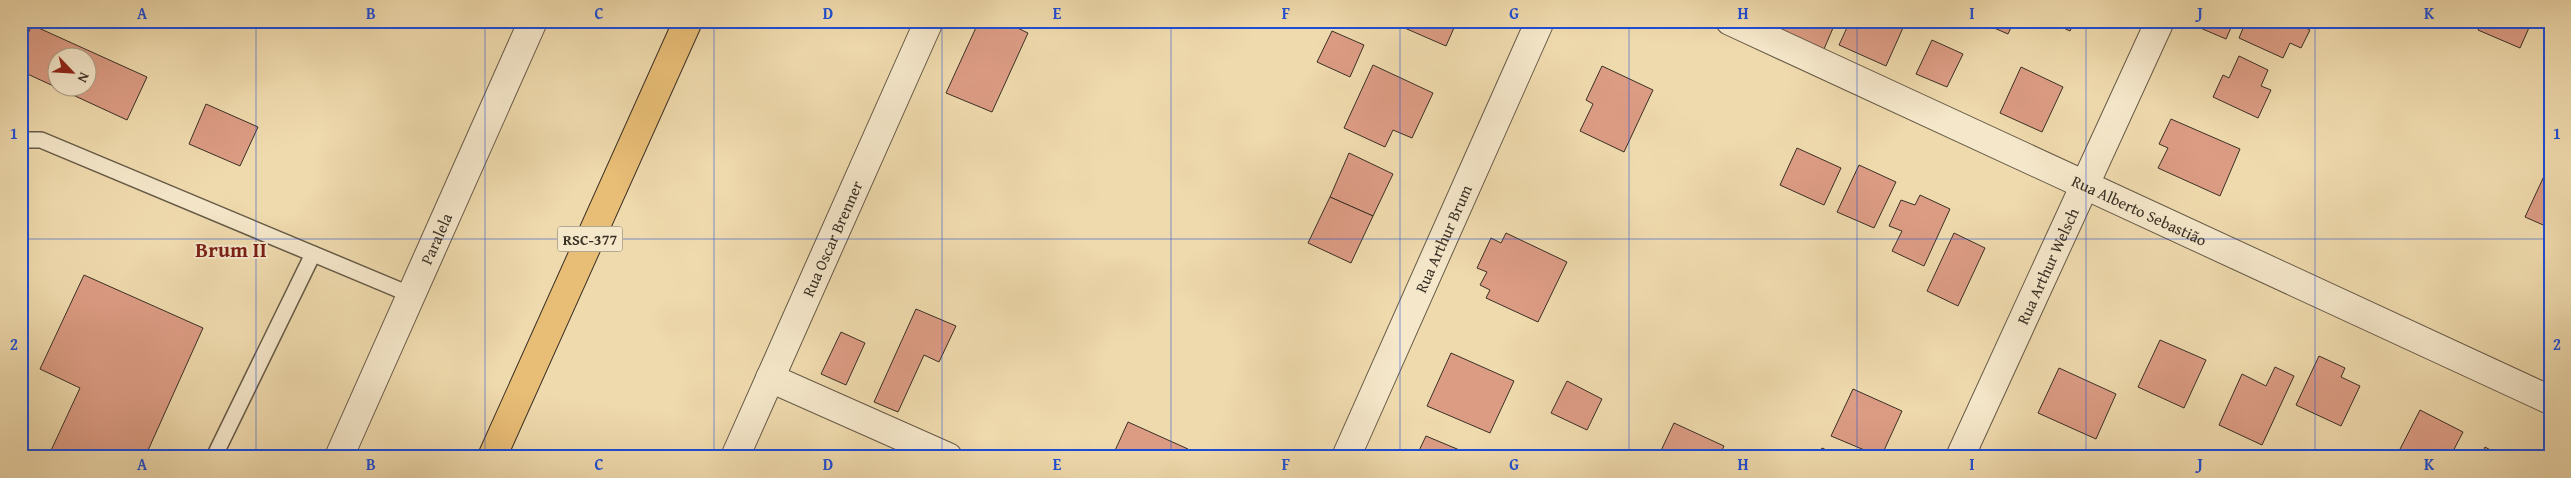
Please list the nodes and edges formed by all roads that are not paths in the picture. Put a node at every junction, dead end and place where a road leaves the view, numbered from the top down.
1 (533, 21) edge
2 (688, 21) edge
3 (929, 21) edge
4 (1540, 21) edge
5 (1730, 21) edge
6 (2160, 21) edge
7 (21, 140) edge
8 (2085, 185) junction
9 (313, 254) junction
10 (409, 294) junction
11 (770, 378) junction
12 (2550, 400) edge
13 (214, 457) edge
14 (339, 457) edge
15 (492, 457) edge
16 (735, 457) edge
17 (948, 457) edge
18 (1346, 457) edge
19 (1960, 457) edge

1 - 10 street, Paralela
2 - 15 main road, RSC-377
3 - 11 street, Rua Oscar Brenner
4 - 18 street, Rua Arthur Brum
5 - 8 street, Rua Alberto Sebastião
6 - 8 street, Rua Arthur Welsch
7 - 9 lane
8 - 12 street, Rua Alberto Sebastião
8 - 19 street, Rua Arthur Welsch
9 - 10 lane
9 - 13 lane
10 - 14 street, Paralela
11 - 16 street, Rua Oscar Brenner
11 - 17 street

